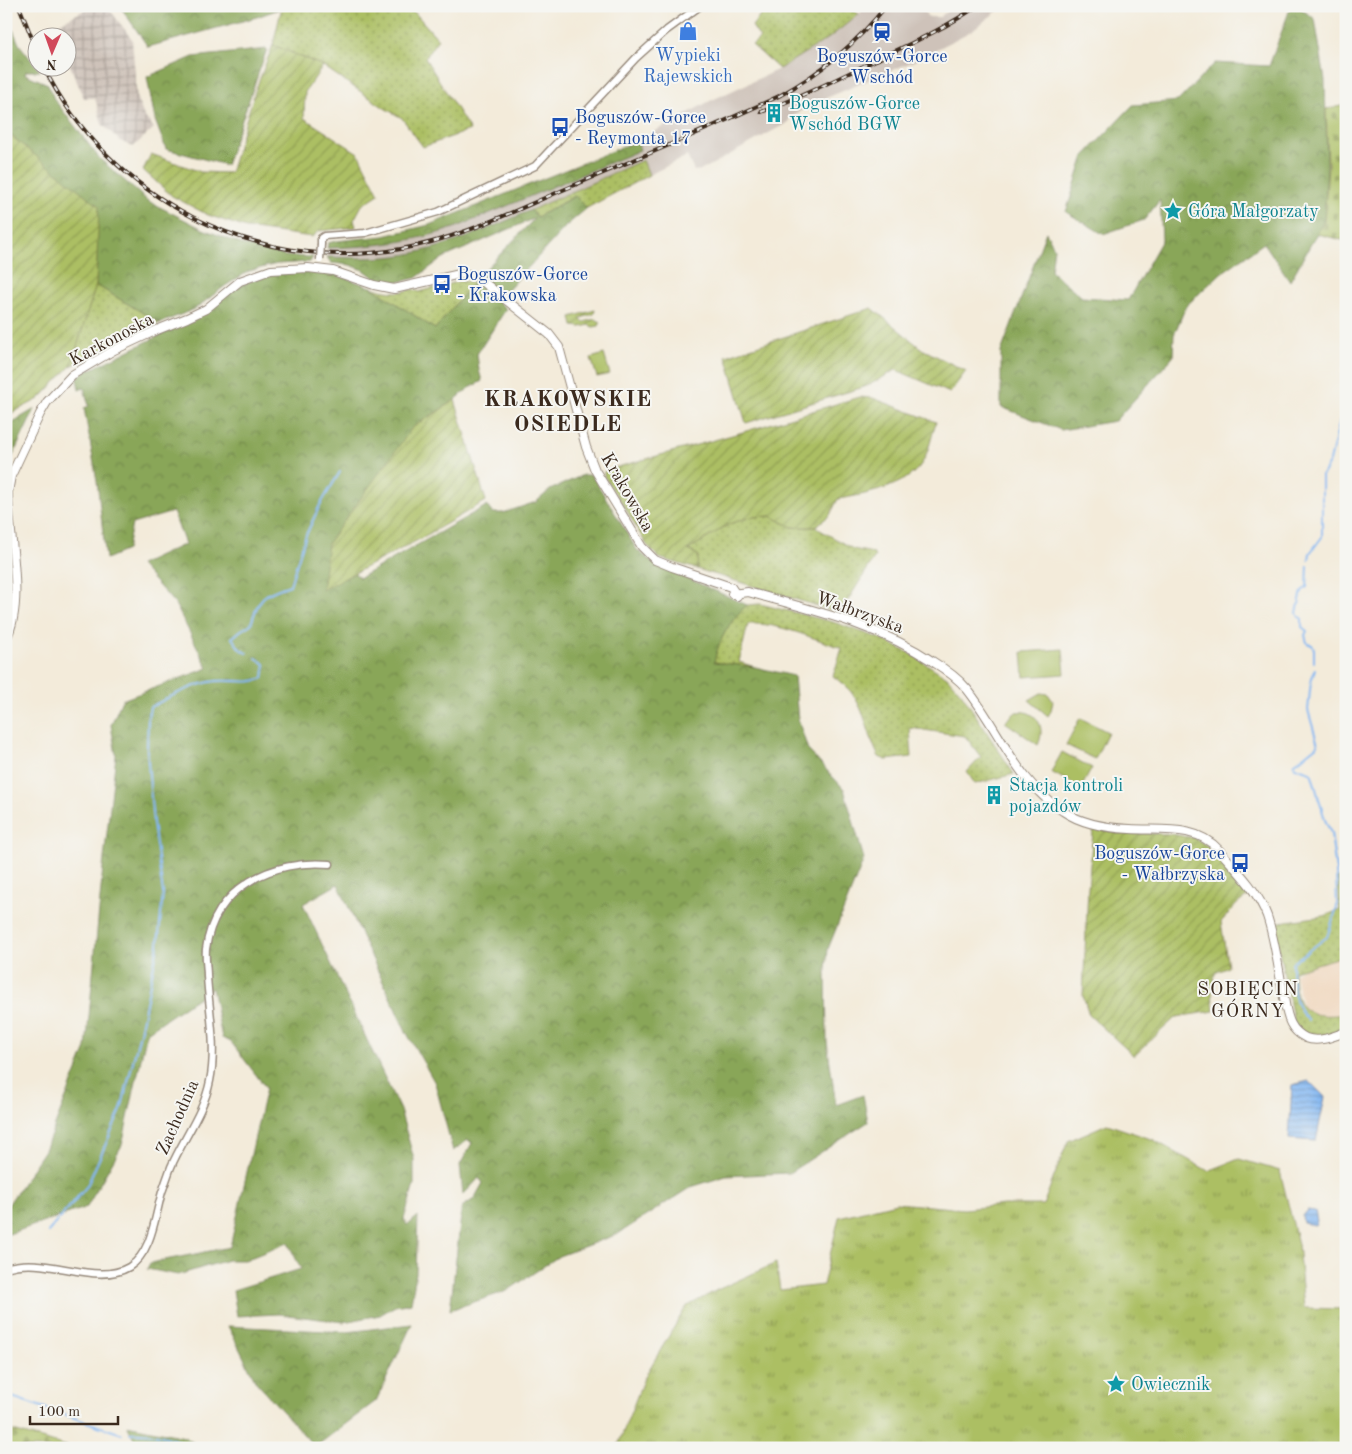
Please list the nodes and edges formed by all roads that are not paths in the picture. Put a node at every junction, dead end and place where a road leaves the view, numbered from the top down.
1 (700, 6) edge
2 (317, 266) junction
3 (734, 595) joint
4 (6, 639) edge
5 (330, 864) dead end
6 (1346, 1032) edge
7 (6, 1268) edge

1 - 2 street, bridge
2 - 3 main road, Krakowska
2 - 4 main road, Karkonoska
3 - 6 main road, Wałbrzyska
5 - 7 street, Zachodnia

